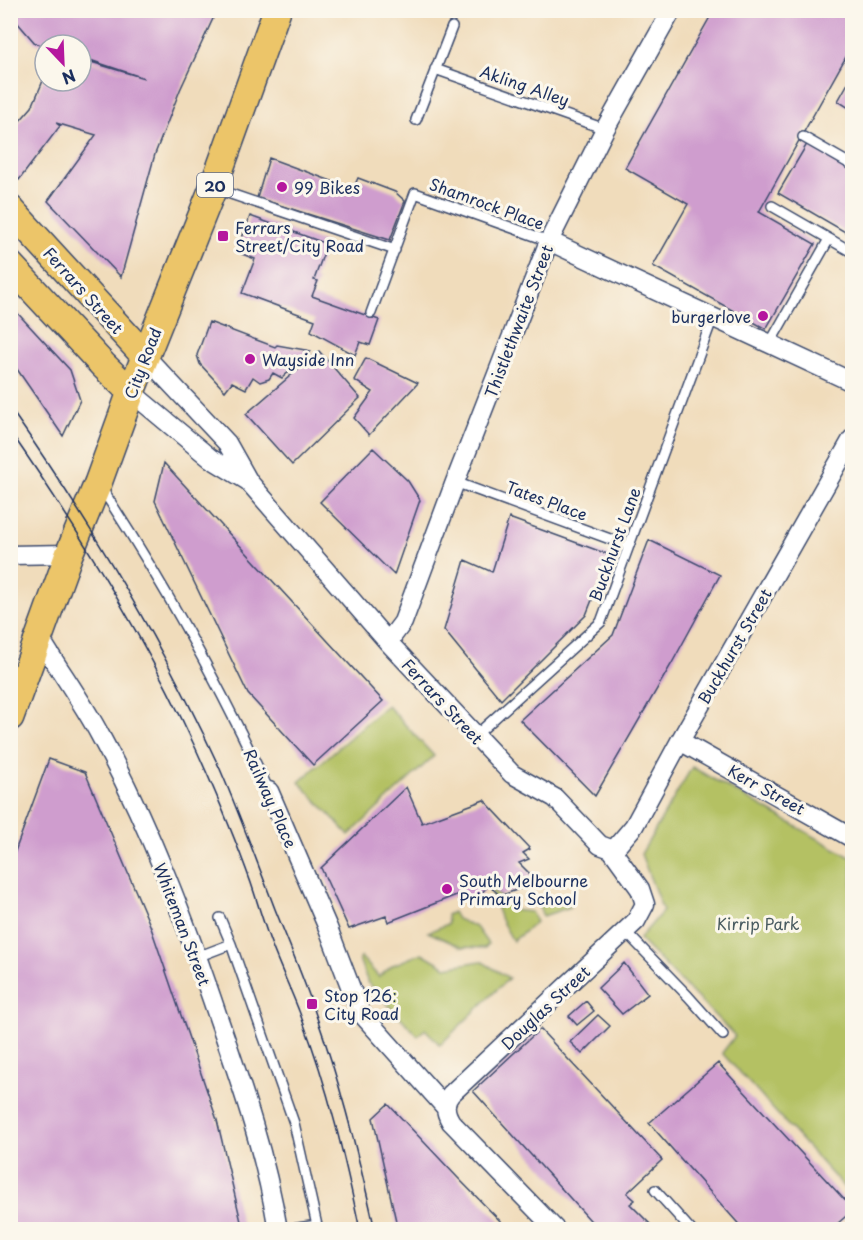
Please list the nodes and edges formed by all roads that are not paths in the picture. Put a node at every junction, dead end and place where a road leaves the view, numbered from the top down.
1 (277, 10) edge
2 (672, 10) edge
3 (452, 27) dead end
4 (435, 69) junction
5 (416, 120) dead end
6 (605, 129) junction
7 (804, 137) dead end
8 (852, 165) edge
9 (213, 188) junction
10 (772, 206) dead end
11 (10, 209) edge
12 (829, 239) junction
13 (549, 241) junction
14 (394, 250) junction
15 (852, 252) edge
16 (10, 265) edge
17 (371, 313) dead end
18 (713, 317) junction
19 (770, 343) junction
20 (146, 356) junction
21 (852, 382) edge
22 (131, 392) junction
23 (852, 439) edge
24 (249, 482) junction
25 (455, 482) junction
26 (98, 483) junction
27 (629, 546) junction
28 (69, 554) junction
29 (10, 555) edge
30 (40, 638) junction
31 (388, 642) junction
32 (10, 717) edge
33 (475, 736) junction
34 (680, 741) junction
35 (269, 791) joint
36 (852, 838) edge
37 (611, 849) junction
38 (645, 904) joint
39 (220, 918) dead end
40 (626, 932) junction
41 (231, 944) junction
42 (197, 957) junction
43 (723, 1035) dead end
44 (446, 1108) junction
45 (655, 1190) dead end
46 (317, 1228) edge
47 (278, 1230) edge
48 (286, 1230) edge
49 (556, 1230) edge
50 (691, 1230) edge

1 - 9 main road, City Road / 20
2 - 6 street, Thistlethwaite Street
3 - 4 lane
4 - 5 lane
4 - 6 lane, Akling Alley
6 - 13 street, Thistlethwaite Street
7 - 8 lane
9 - 14 lane
9 - 20 main road, City Road / 20
10 - 12 lane
11 - 20 main road, Ferrars Street
12 - 15 lane
12 - 19 lane
13 - 14 lane, Shamrock Place
13 - 18 street
13 - 25 street, Thistlethwaite Street
14 - 17 lane
16 - 22 main road, Ferrars Street
18 - 19 street
18 - 27 lane, Buckhurst Lane
19 - 21 street
20 - 22 main road, City Road / 20
20 - 24 street, Ferrars Street
22 - 24 street, Ferrars Street
22 - 26 main road, City Road / 20
23 - 34 street, Buckhurst Street
24 - 31 street, Ferrars Street
25 - 27 lane, Tates Place
25 - 31 street, Thistlethwaite Street
26 - 28 main road, City Road / 20
26 - 35 lane, Railway Place
27 - 33 lane, Buckhurst Lane
28 - 29 street
28 - 30 main road, City Road / 20
30 - 32 main road, City Road / 20
30 - 42 street, Whiteman Street
31 - 33 street, Ferrars Street
33 - 37 street, Ferrars Street
34 - 36 street, Kerr Street
34 - 37 street, Buckhurst Street
35 - 44 street, Railway Place
37 - 38 street, Ferrars Street
38 - 40 street, Douglas Street
39 - 41 lane
40 - 43 lane
40 - 44 street, Douglas Street
41 - 42 lane
41 - 46 lane
42 - 47 street, Whiteman Street
44 - 49 street, Railway Place
45 - 50 lane
46 - 48 lane

